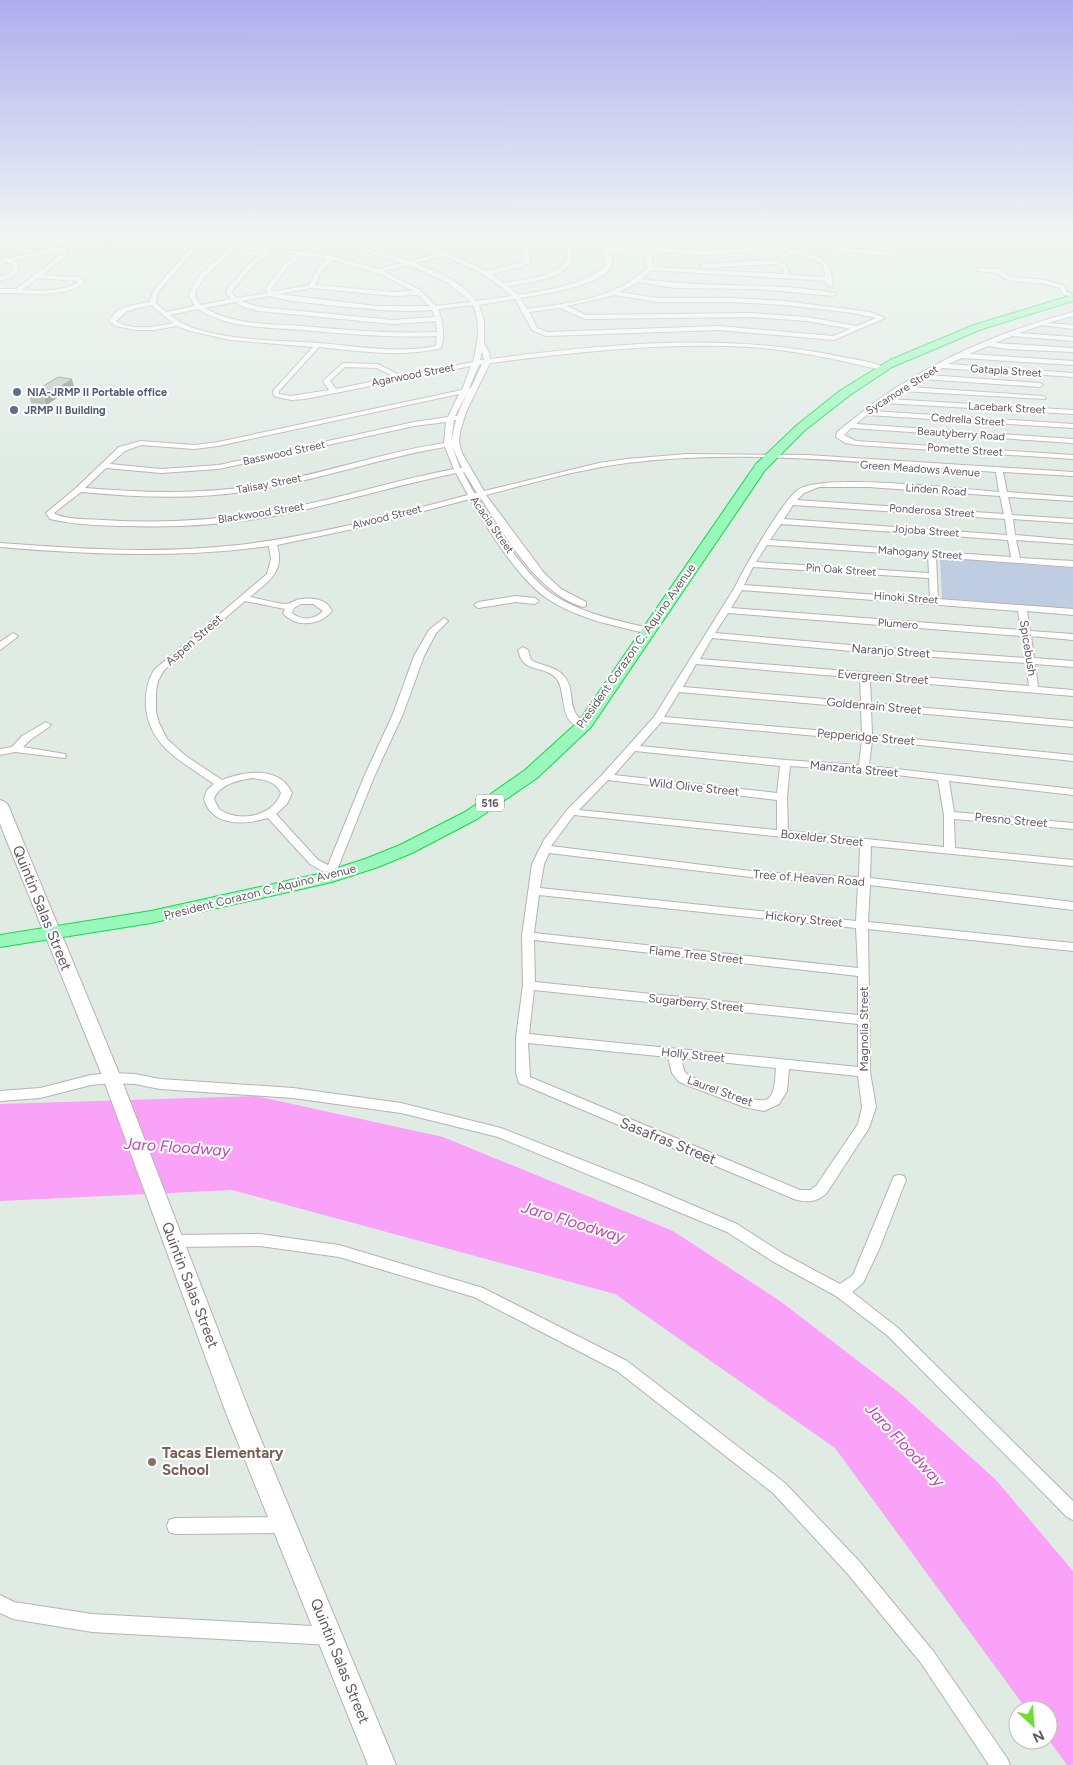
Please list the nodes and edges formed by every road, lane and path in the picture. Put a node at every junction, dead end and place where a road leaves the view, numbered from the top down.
1 (115, 317) edge
2 (169, 317) edge
3 (222, 317) edge
4 (337, 317) edge
5 (480, 317) edge
6 (528, 317) edge
7 (789, 317) edge
8 (879, 317) edge
9 (1005, 317) edge
10 (1062, 317) edge
11 (439, 319) joint
12 (178, 324) junction
13 (1038, 324) junction
14 (1073, 327) edge
15 (858, 328) junction
16 (441, 334) junction
17 (1011, 335) junction
18 (1073, 339) edge
19 (988, 344) junction
20 (318, 345) junction
21 (481, 345) junction
22 (1073, 350) edge
23 (961, 356) junction
24 (487, 361) junction
25 (477, 362) junction
26 (1073, 363) edge
27 (940, 366) junction
28 (880, 370) junction
29 (1040, 373) junction
30 (1073, 375) edge
31 (398, 377) junction
32 (922, 377) junction
33 (1040, 385) junction
34 (475, 389) junction
35 (900, 389) junction
36 (334, 391) junction
37 (465, 392) junction
38 (1043, 398) junction
39 (881, 401) junction
40 (1047, 411) junction
41 (1073, 412) edge
42 (864, 413) junction
43 (461, 417) junction
44 (450, 418) junction
45 (849, 426) junction
46 (1073, 426) edge
47 (1073, 441) edge
48 (451, 444) junction
49 (1073, 457) edge
50 (768, 458) junction
51 (106, 466) junction
52 (467, 469) junction
53 (457, 471) junction
54 (999, 472) junction
55 (1073, 474) edge
56 (1073, 478) edge
57 (79, 490) junction
58 (1002, 494) junction
59 (478, 497) junction
60 (1073, 499) edge
61 (791, 502) junction
62 (1009, 516) junction
63 (1073, 521) edge
64 (779, 522) junction
65 (1010, 537) junction
66 (766, 542) junction
67 (1073, 542) edge
68 (0, 546) edge
69 (272, 546) junction
70 (0, 552) edge
71 (932, 554) junction
72 (1016, 560) junction
73 (750, 564) junction
74 (1073, 564) edge
75 (933, 576) junction
76 (739, 587) junction
77 (244, 598) junction
78 (934, 600) junction
79 (535, 601) dead end
80 (478, 605) dead end
81 (289, 607) dead end
82 (1022, 608) junction
83 (724, 610) junction
84 (1073, 612) edge
85 (444, 622) dead end
86 (652, 628) junction
87 (1025, 633) junction
88 (709, 635) junction
89 (13, 636) dead end
90 (1073, 637) edge
91 (0, 647) edge
92 (522, 650) dead end
93 (693, 661) junction
94 (1030, 661) junction
95 (1073, 664) edge
96 (865, 676) junction
97 (1034, 688) junction
98 (676, 689) junction
99 (1073, 693) edge
100 (865, 705) junction
101 (658, 719) junction
102 (585, 724) junction
103 (1073, 724) edge
104 (46, 725) dead end
105 (867, 737) junction
106 (15, 748) junction
107 (634, 748) junction
108 (0, 752) edge
109 (61, 756) dead end
110 (1073, 758) edge
111 (785, 763) junction
112 (864, 768) junction
113 (606, 777) junction
114 (943, 778) junction
115 (221, 784) junction
116 (1073, 792) edge
117 (782, 797) junction
118 (0, 805) edge
119 (571, 812) junction
120 (271, 814) junction
121 (949, 815) junction
122 (1073, 826) edge
123 (783, 834) junction
124 (866, 843) junction
125 (545, 849) junction
126 (950, 850) junction
127 (1073, 863) edge
128 (334, 872) junction
129 (864, 881) junction
130 (535, 891) junction
131 (1073, 906) edge
132 (862, 925) junction
133 (52, 935) junction
134 (528, 936) junction
135 (0, 941) edge
136 (1073, 947) edge
137 (864, 973) junction
138 (529, 985) junction
139 (863, 1020) junction
140 (522, 1038) junction
141 (674, 1053) junction
142 (784, 1063) junction
143 (864, 1072) junction
144 (114, 1083) junction
145 (0, 1096) edge
146 (899, 1180) dead end
147 (813, 1196) joint
148 (172, 1235) junction
149 (841, 1292) junction
150 (1073, 1512) edge
151 (284, 1525) junction
152 (175, 1526) dead end
153 (0, 1604) edge
154 (331, 1636) junction
155 (382, 1765) edge
156 (1000, 1765) edge

1 - 12 street
2 - 12 street
3 - 16 street
4 - 11 street
5 - 21 street, Acacia Street
6 - 15 street
7 - 15 street
8 - 15 street
9 - 28 highway, President Corazon C. Aquino Avenue / 516
10 - 13 street, Sycamore Street
11 - 16 street
12 - 20 street
13 - 14 street
13 - 17 street, Sycamore Street
16 - 20 street
17 - 18 street
17 - 19 street, Sycamore Street
19 - 22 street
19 - 23 street, Sycamore Street
20 - 36 street, Agarwood Street
21 - 24 street, Acacia Street
21 - 25 street, Acacia Street
23 - 26 street
23 - 27 street, Sycamore Street
24 - 25 street, Agarwood Street
24 - 28 street, Agarwood Street
24 - 34 street, Acacia Street
25 - 31 street, Agarwood Street
25 - 37 street, Acacia Street
27 - 29 street, Gatapla Street
27 - 32 street, Sycamore Street
28 - 50 highway, President Corazon C. Aquino Avenue / 516
29 - 30 street, Gatapla Street
29 - 33 street
31 - 36 street, Agarwood Street
31 - 36 street
32 - 33 street
32 - 35 street, Sycamore Street
33 - 38 street
34 - 37 street
34 - 43 street, Acacia Street
35 - 38 street
35 - 39 street, Sycamore Street
37 - 44 street, Acacia Street
37 - 51 street
38 - 40 street
39 - 40 street, Lacebark Street
39 - 42 street, Sycamore Street
40 - 41 street, Lacebark Street
42 - 45 street, Sycamore Street
42 - 46 street, Cedrella Street
43 - 44 street, Basswood Street
43 - 48 street, Acacia Street
44 - 48 street, Acacia Street
44 - 51 street, Basswood Street
45 - 47 street, Beautyberry Road
45 - 49 street, Pomette Street
48 - 52 street, Acacia Street
48 - 53 street, Acacia Street
48 - 57 street, Talisay Street
50 - 54 street, Green Meadows Avenue
50 - 59 street, Alwood Street
50 - 86 highway, President Corazon C. Aquino Avenue / 516
51 - 57 street
52 - 53 street, Blackwood Street
52 - 59 street, Acacia Street
53 - 57 street, Blackwood Street
53 - 59 street, Acacia Street
54 - 55 street, Green Meadows Avenue
54 - 56 street, Green Meadows Avenue
54 - 58 street
58 - 60 street, Linden Road
58 - 61 street, Linden Road
58 - 62 street
59 - 69 street, Alwood Street
59 - 86 street, Acacia Street
61 - 62 street, Ponderosa Street
61 - 64 street
62 - 63 street, Ponderosa Street
62 - 65 street
64 - 65 street, Jojoba Street
64 - 66 street
65 - 67 street, Jojoba Street
65 - 72 street
66 - 71 street, Mahogany Street
66 - 73 street
68 - 69 street, Alwood Street
69 - 70 street, Alwood Street
69 - 77 street, Aspen Street
71 - 72 street, Mahogany Street
71 - 75 street
72 - 74 street, Mahogany Street
73 - 75 street, Pin Oak Street
73 - 76 street
75 - 78 street
76 - 78 street, Hinoki Street
76 - 83 street
77 - 81 street
77 - 115 street, Aspen Street
78 - 82 street, Hinoki Street
79 - 80 street
82 - 84 street, Hinoki Street
82 - 87 street, Spicebush
83 - 87 street, Plumero
83 - 88 street
85 - 128 street
86 - 102 highway, President Corazon C. Aquino Avenue / 516
87 - 90 street, Plumero
87 - 94 street, Spicebush
88 - 93 street
88 - 94 street, Naranjo Street
89 - 91 street
92 - 102 street
93 - 96 street, Evergreen Street
93 - 98 street
94 - 95 street, Naranjo Street
94 - 97 street, Spicebush
96 - 97 street, Evergreen Street
96 - 100 street
97 - 99 street, Evergreen Street
98 - 100 street, Goldenrain Street
98 - 101 street
100 - 103 street, Goldenrain Street
100 - 105 street
101 - 105 street, Pepperidge Street
101 - 107 street
102 - 128 highway, President Corazon C. Aquino Avenue / 516
104 - 106 street
105 - 110 street, Pepperidge Street
105 - 112 street
106 - 108 street
106 - 109 street
107 - 111 street, Manzanta Street
107 - 113 street
111 - 112 street, Manzanta Street
111 - 117 street
112 - 114 street, Manzanta Street
113 - 117 street, Wild Olive Street
113 - 119 street
114 - 116 street, Manzanta Street
114 - 121 street
115 - 120 street
115 - 120 street
117 - 123 street
118 - 133 main road, Quintin Salas Street
119 - 123 street, Boxelder Street
119 - 125 street
120 - 128 street
121 - 122 street, Presno Street
121 - 126 street
123 - 124 street, Boxelder Street
124 - 126 street, Boxelder Street
124 - 129 street, Magnolia Street
125 - 129 street, Tree of Heaven Road
125 - 130 street
126 - 127 street, Boxelder Street
128 - 133 highway, President Corazon C. Aquino Avenue / 516
129 - 131 street, Tree of Heaven Road
129 - 132 street, Magnolia Street
130 - 132 street, Hickory Street
130 - 134 street
132 - 136 street, Hickory Street
132 - 137 street, Magnolia Street
133 - 135 highway, President Corazon C. Aquino Avenue / 516
133 - 144 main road, Quintin Salas Street
134 - 137 street, Flame Tree Street
134 - 138 street
137 - 139 street, Magnolia Street
138 - 139 street, Sugarberry Street
138 - 140 street
139 - 143 street, Magnolia Street
140 - 141 street, Holly Street
140 - 147 street, Sasafras Street
141 - 142 street, Holly Street
141 - 142 street, Laurel Street
142 - 143 street, Holly Street
143 - 147 street, Magnolia Street
144 - 145 street
144 - 148 main road, Quintin Salas Street
144 - 149 street
146 - 149 street
148 - 151 main road, Quintin Salas Street
148 - 156 street
149 - 150 street
151 - 152 street
151 - 154 main road, Quintin Salas Street
153 - 154 street
154 - 155 main road, Quintin Salas Street

